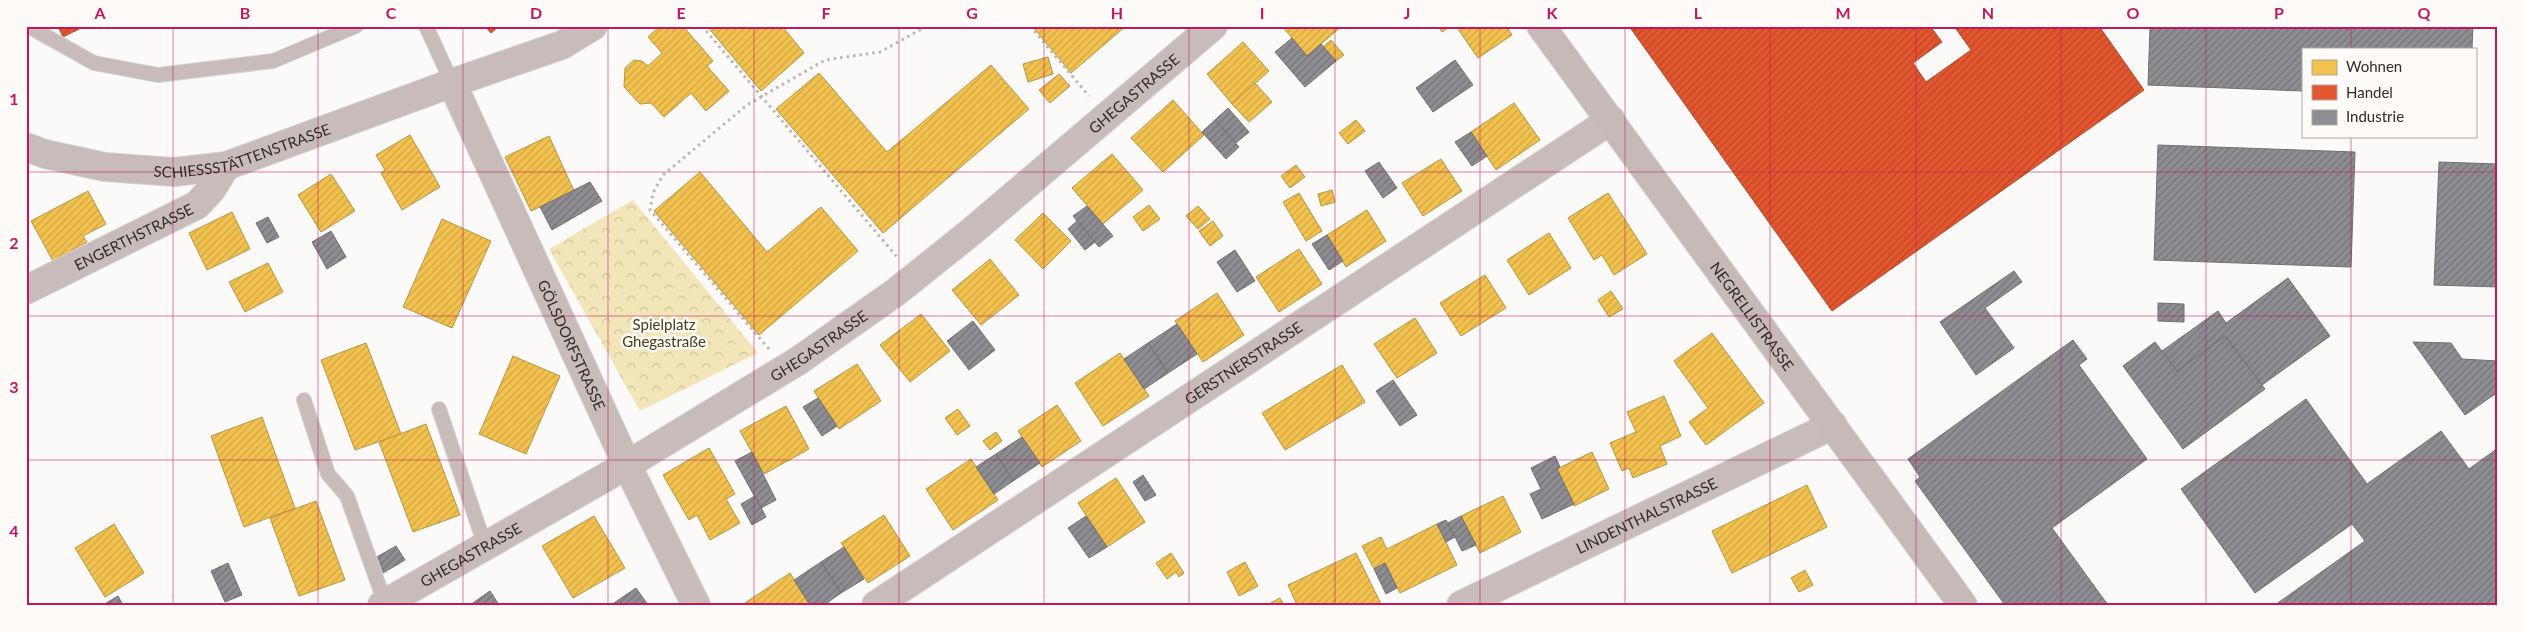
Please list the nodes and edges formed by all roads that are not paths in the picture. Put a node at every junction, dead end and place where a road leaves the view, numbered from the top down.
1 (28, 26) edge
2 (356, 26) edge
3 (426, 26) edge
4 (593, 26) edge
5 (1212, 26) edge
6 (1541, 26) edge
7 (452, 82) junction
8 (1611, 120) junction
9 (26, 147) edge
10 (226, 166) junction
11 (26, 290) edge
12 (304, 400) dead end
13 (439, 409) dead end
14 (1832, 426) junction
15 (627, 465) junction
16 (485, 546) junction
17 (384, 604) edge
18 (696, 605) edge
19 (876, 605) edge
20 (1461, 605) edge
21 (1963, 605) edge

1 - 2 lane
3 - 7 lane
4 - 7 street, SCHIESSSTÄTTENSTRASSE
5 - 15 street, GHEGASTRASSE
6 - 8 main road, NEGRELLISTRASSE
7 - 10 street, SCHIESSSTÄTTENSTRASSE
7 - 15 street, GÖLSDORFSTRASSE
8 - 14 main road, NEGRELLISTRASSE
8 - 19 street, GERSTNERSTRASSE
9 - 10 street, SCHIESSSTÄTTENSTRASSE
10 - 11 street, ENGERTHSTRASSE
12 - 17 lane
13 - 16 lane
14 - 20 street, LINDENTHALSTRASSE
14 - 21 main road, NEGRELLISTRASSE
15 - 16 street, GHEGASTRASSE
15 - 18 street, GÖLSDORFSTRASSE
16 - 17 street, GHEGASTRASSE

